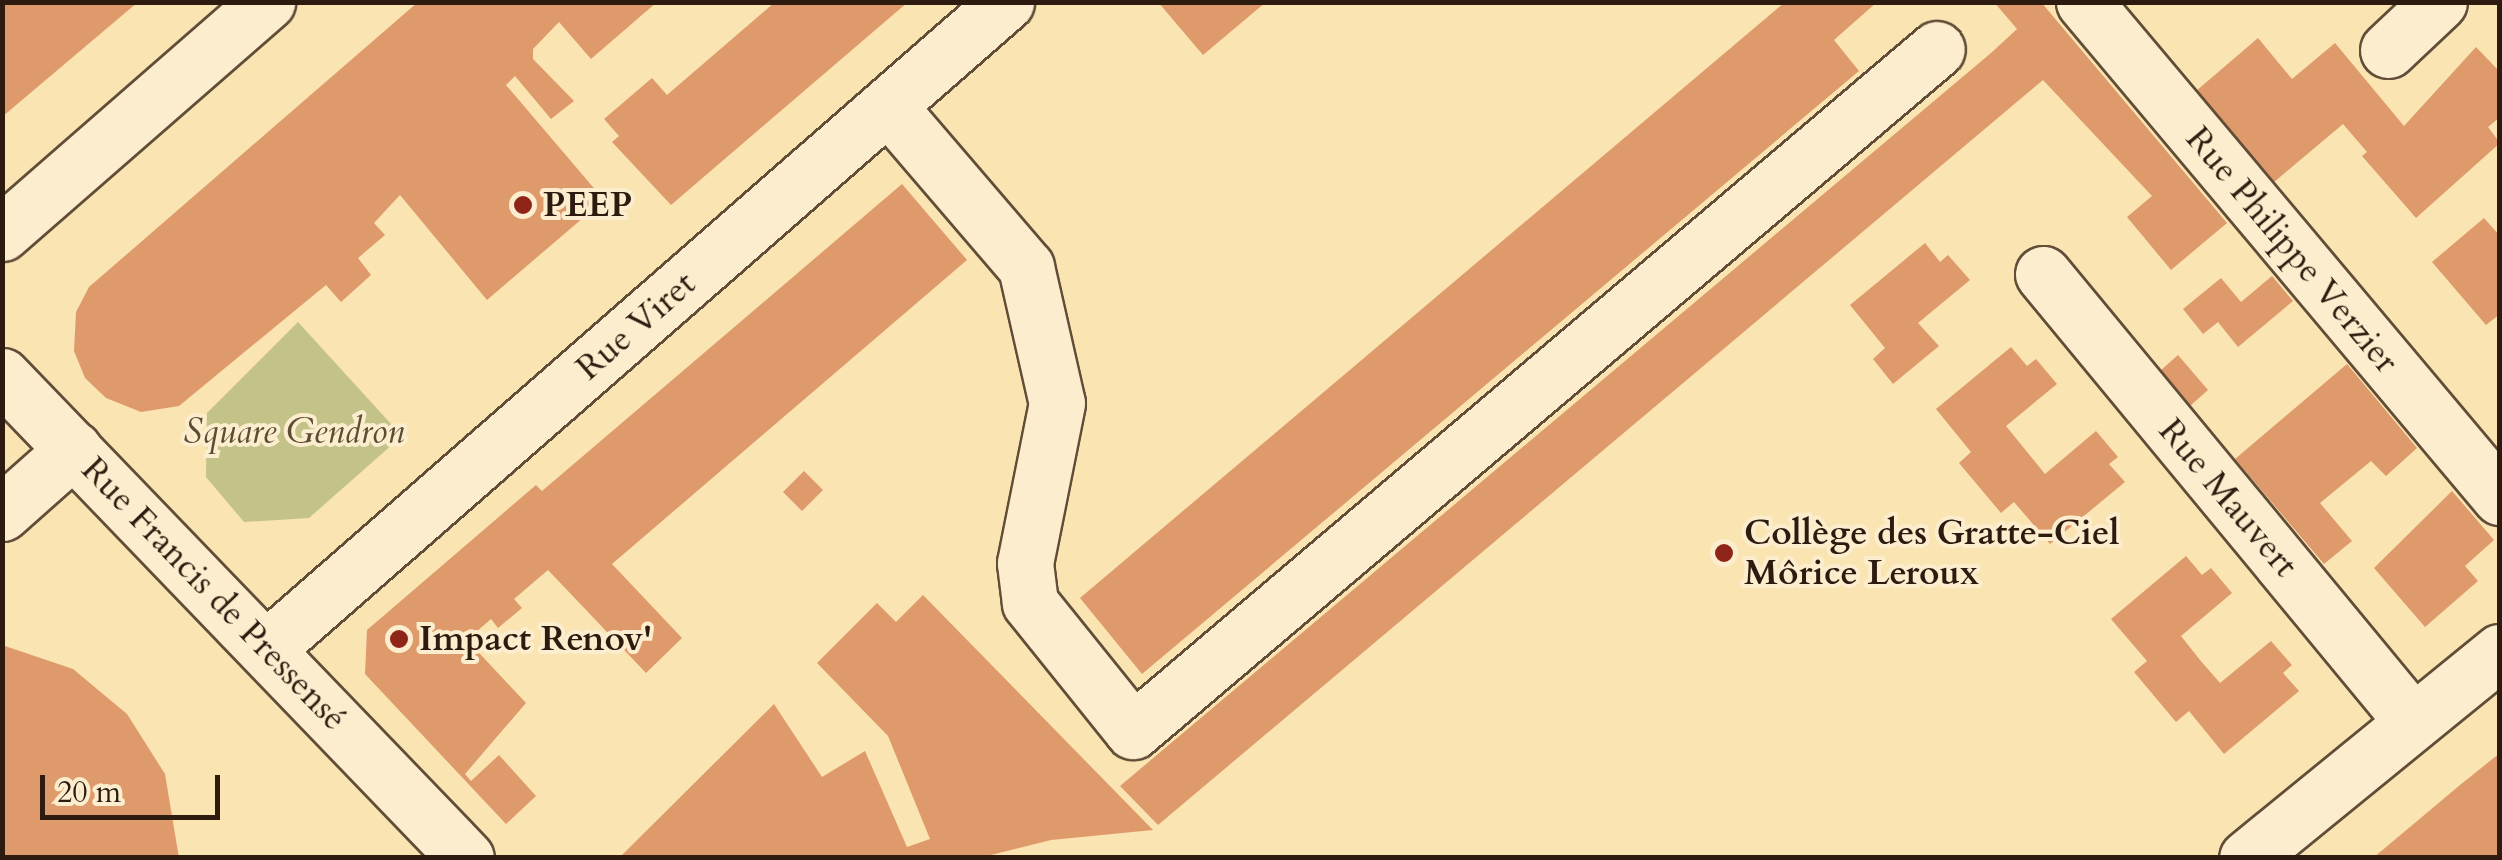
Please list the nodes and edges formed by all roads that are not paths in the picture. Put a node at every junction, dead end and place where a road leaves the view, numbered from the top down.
1 (267, 2) edge
2 (1006, 2) edge
3 (2084, 2) edge
4 (2439, 2) edge
5 (1937, 49) dead end
6 (2388, 50) dead end
7 (888, 106) junction
8 (2, 233) edge
9 (2043, 274) dead end
10 (2, 376) edge
11 (74, 449) junction
12 (2500, 497) edge
13 (2, 514) edge
14 (266, 649) junction
15 (2500, 652) edge
16 (2413, 722) junction
17 (466, 858) edge
18 (2246, 858) edge

1 - 8 street
2 - 7 street, Rue Viret
3 - 12 street, Rue Philippe Verzier
4 - 6 street
5 - 7 street
7 - 14 street, Rue Viret
9 - 16 street, Rue Mauvert
10 - 11 street, Rue Francis de Pressensé
11 - 13 street
11 - 14 street, Rue Francis de Pressensé
14 - 17 street, Rue Francis de Pressensé
15 - 16 street
16 - 18 street

